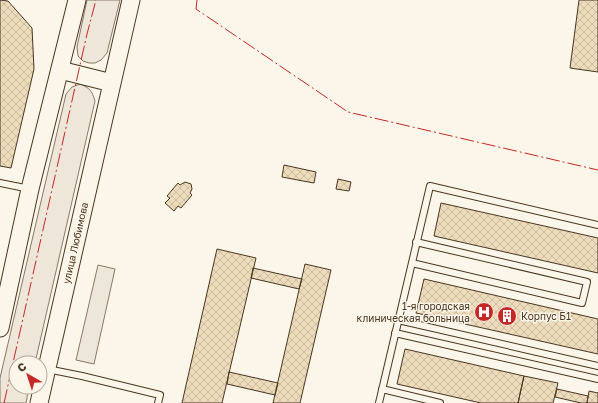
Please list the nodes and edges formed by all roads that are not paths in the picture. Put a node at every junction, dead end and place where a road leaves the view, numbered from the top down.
1 (77, 0) edge
2 (131, 0) edge
3 (60, 70) junction
4 (112, 83) junction
5 (0, 183) edge
6 (30, 189) junction
7 (598, 225) edge
8 (416, 242) junction
9 (412, 263) junction
10 (398, 320) junction
11 (0, 328) edge
12 (395, 332) junction
13 (48, 365) edge
14 (598, 366) edge
15 (48, 369) edge
16 (598, 379) edge
17 (382, 389) junction
18 (158, 403) edge
19 (379, 403) edge
20 (440, 403) edge

1 - 3 main road
2 - 4 main road, улица Любимова
3 - 4 main road
3 - 6 main road
4 - 13 main road, улица Любимова
5 - 6 lane
6 - 11 main road
7 - 8 lane
8 - 9 lane
8 - 9 lane
9 - 10 lane
10 - 12 lane
10 - 14 lane
12 - 16 lane
12 - 17 lane
15 - 18 lane
17 - 19 lane
17 - 20 lane

